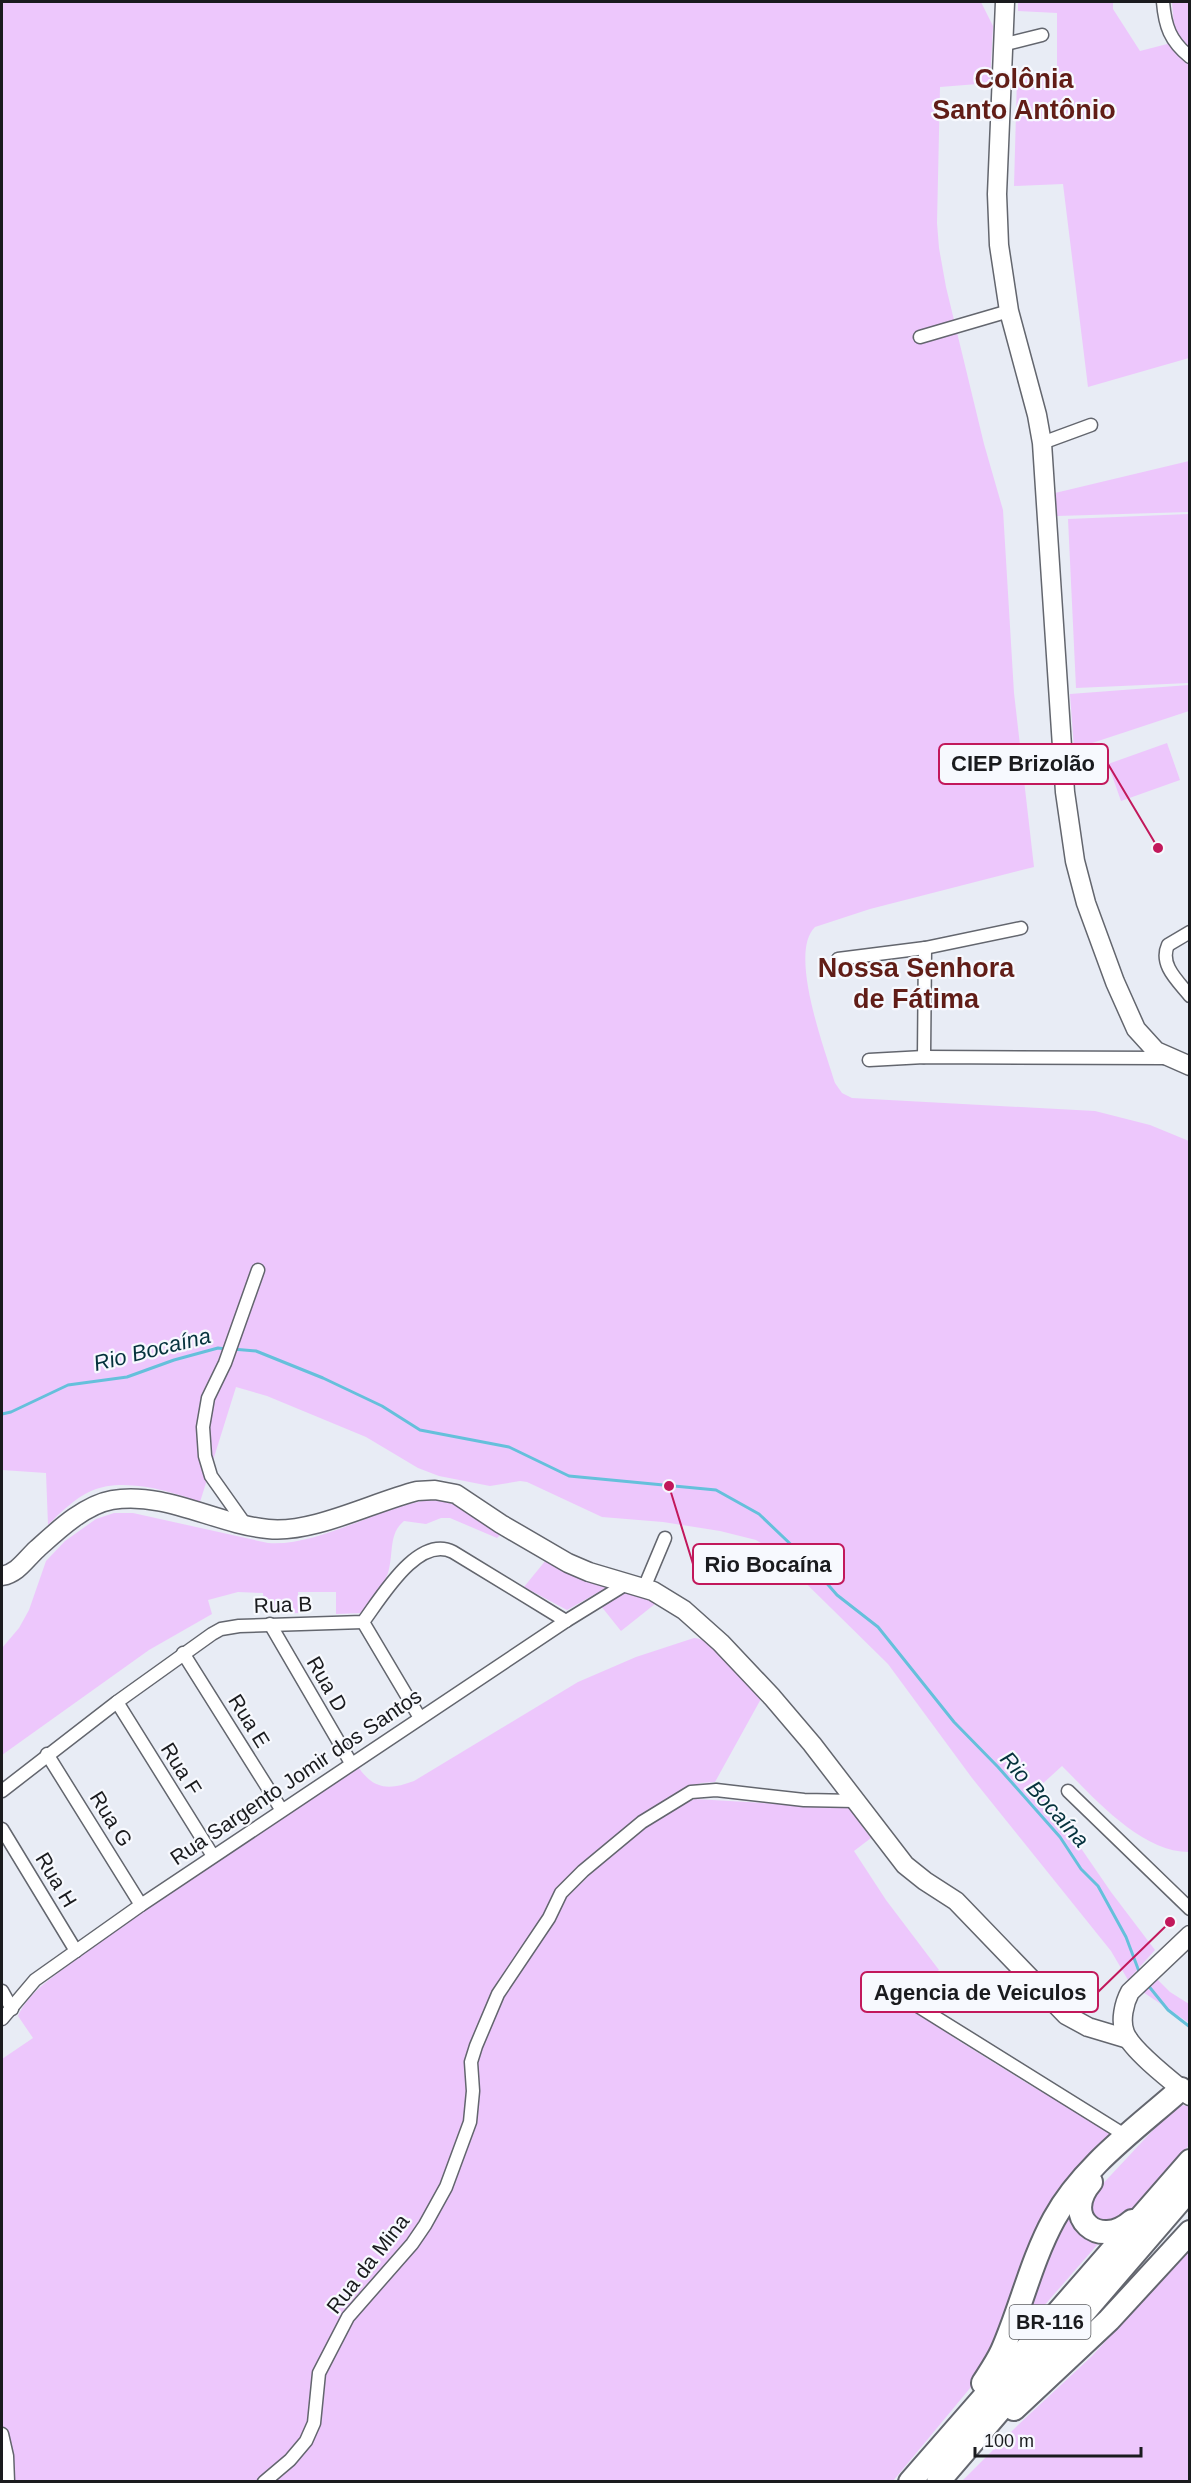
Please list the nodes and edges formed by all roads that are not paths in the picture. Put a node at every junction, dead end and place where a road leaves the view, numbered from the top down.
1 (1005, 2) edge
2 (1163, 2) edge
3 (1042, 35) dead end
4 (1002, 45) junction
5 (1190, 57) edge
6 (1009, 311) junction
7 (921, 337) dead end
8 (1091, 425) dead end
9 (1042, 443) junction
10 (1021, 928) dead end
11 (1190, 932) edge
12 (925, 948) junction
13 (838, 959) dead end
14 (1190, 996) edge
15 (924, 1057) junction
16 (1170, 1058) junction
17 (869, 1060) dead end
18 (1190, 1066) edge
19 (258, 1270) dead end
20 (246, 1524) junction
21 (665, 1538) dead end
22 (5, 1578) edge
23 (635, 1586) junction
24 (566, 1621) junction
25 (363, 1622) junction
26 (270, 1624) junction
27 (183, 1653) junction
28 (117, 1702) junction
29 (420, 1718) junction
30 (47, 1755) junction
31 (351, 1763) junction
32 (2, 1791) edge
33 (1068, 1791) dead end
34 (855, 1801) junction
35 (281, 1809) junction
36 (2, 1829) edge
37 (213, 1856) junction
38 (141, 1905) junction
39 (1190, 1909) edge
40 (1190, 1935) edge
41 (76, 1951) junction
42 (918, 1979) dead end
43 (2, 1991) edge
44 (12, 2009) junction
45 (2, 2019) edge
46 (1128, 2039) junction
47 (1185, 2093) edge
48 (1128, 2136) junction
49 (1190, 2161) edge
50 (1190, 2189) edge
51 (1155, 2201) junction
52 (1190, 2232) edge
53 (953, 2433) junction
54 (2, 2434) edge
55 (959, 2458) junction
56 (8, 2481) edge
57 (264, 2481) edge
58 (910, 2481) edge
59 (938, 2481) edge

1 - 4 street
2 - 5 street
3 - 4 street
4 - 6 street
6 - 7 street
6 - 9 street
8 - 9 street
9 - 16 street
10 - 12 street
11 - 14 street
12 - 13 street
12 - 15 street
15 - 16 street
15 - 17 street
16 - 18 street
19 - 20 street
20 - 22 street
20 - 23 street
21 - 23 street
23 - 24 street, Rua Sargento Jomir dos Santos
23 - 34 street
24 - 25 street
24 - 29 street, Rua Sargento Jomir dos Santos
25 - 26 street, Rua B
25 - 29 street
26 - 27 street, Rua B
26 - 31 street, Rua D
27 - 28 street, Rua B
27 - 35 street, Rua E
28 - 30 street, Rua B
28 - 37 street, Rua F
29 - 31 street, Rua Sargento Jomir dos Santos
30 - 32 street, Rua B
30 - 38 street, Rua G
31 - 35 street, Rua Sargento Jomir dos Santos
33 - 39 street
34 - 46 street
34 - 57 street, Rua da Mina
35 - 37 street, Rua Sargento Jomir dos Santos
36 - 41 street, Rua H
37 - 38 street, Rua Sargento Jomir dos Santos
38 - 41 street, Rua Sargento Jomir dos Santos
40 - 46 street
41 - 44 street, Rua Sargento Jomir dos Santos
42 - 48 street
43 - 44 street
44 - 45 street, Rua Sargento Jomir dos Santos
46 - 47 street
47 - 48 highway
48 - 51 highway
48 - 53 highway
49 - 51 highway, BR-116
50 - 55 highway, BR-116
51 - 53 highway, BR-116
52 - 55 highway
53 - 58 highway, BR-116
54 - 56 street
55 - 59 highway, BR-116

